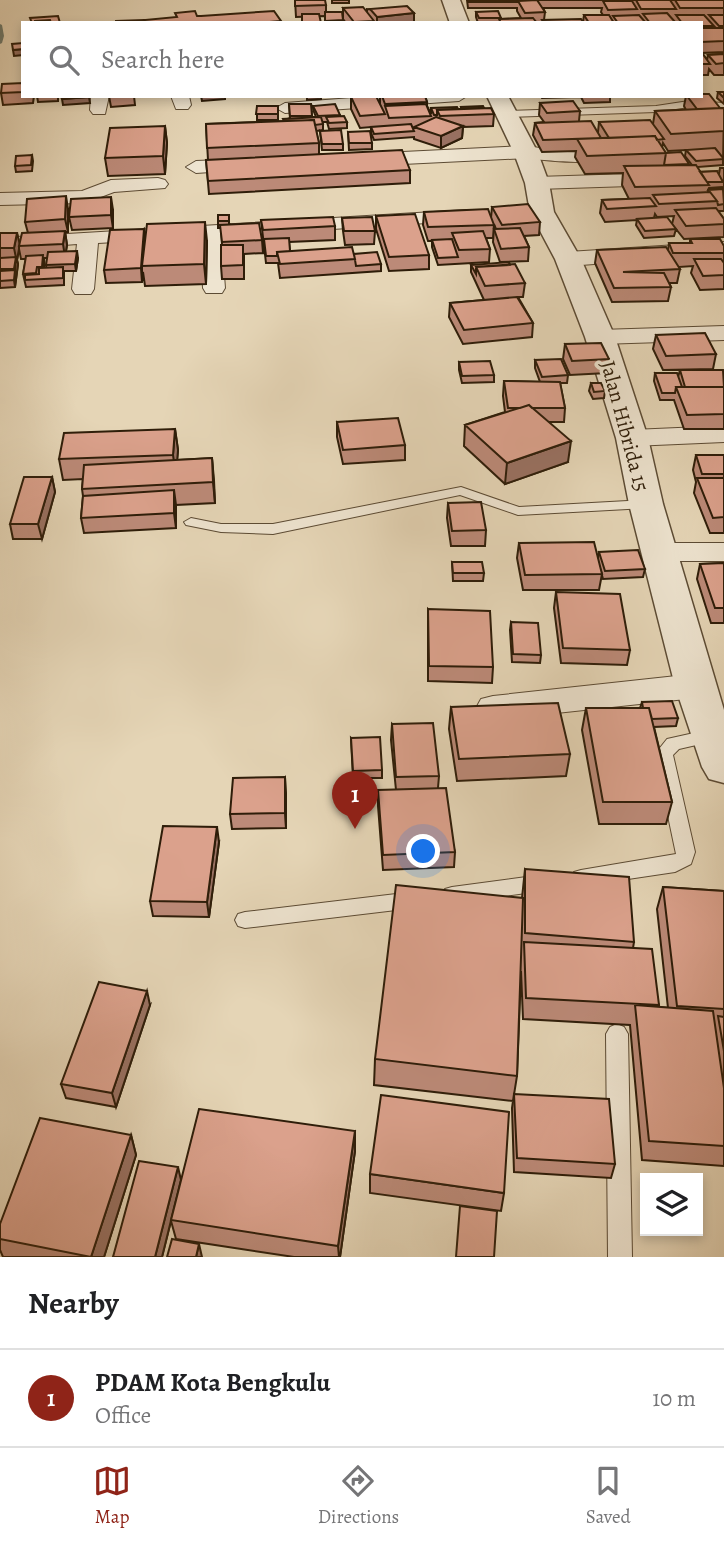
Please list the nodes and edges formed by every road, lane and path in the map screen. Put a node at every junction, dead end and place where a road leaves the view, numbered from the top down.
1 (451, 0) edge
2 (459, 21) edge
3 (397, 98) edge
4 (365, 99) edge
5 (502, 105) edge
6 (724, 106) edge
7 (285, 108) dead end
8 (526, 152) junction
9 (617, 154) edge
10 (347, 160) edge
11 (265, 164) edge
12 (195, 167) dead end
13 (724, 177) edge
14 (158, 184) dead end
15 (0, 199) edge
16 (536, 202) junction
17 (486, 215) edge
18 (210, 231) junction
19 (88, 237) junction
20 (0, 244) edge
21 (724, 248) edge
22 (568, 259) junction
23 (214, 288) dead end
24 (83, 289) dead end
25 (724, 333) edge
26 (600, 337) junction
27 (724, 434) edge
28 (632, 438) junction
29 (646, 504) junction
30 (191, 522) dead end
31 (660, 552) junction
32 (724, 552) edge
33 (707, 696) edge
34 (493, 708) edge
35 (712, 735) junction
36 (724, 767) edge
37 (245, 920) dead end
38 (617, 1034) dead end
39 (620, 1257) edge

1 - 2 street
3 - 4 street
4 - 7 street
5 - 6 lane
5 - 8 street, Jalan Hibrida 15
8 - 9 street
8 - 10 street
8 - 16 street, Jalan Hibrida 15
11 - 12 street
13 - 16 street
14 - 15 street
16 - 22 street, Jalan Hibrida 15
17 - 18 street
18 - 19 street
18 - 23 street
19 - 20 street
19 - 24 street
21 - 22 street
22 - 26 street, Jalan Hibrida 15
25 - 26 street
26 - 28 street, Jalan Hibrida 15
27 - 28 street
28 - 29 street, Jalan Hibrida 15
29 - 30 lane
29 - 31 street, Jalan Hibrida 15
31 - 32 street
31 - 33 street, Jalan Hibrida 15
33 - 34 street
33 - 35 street, Jalan Hibrida 15
35 - 36 street, Jalan Hibrida 15
35 - 37 lane
38 - 39 lane

